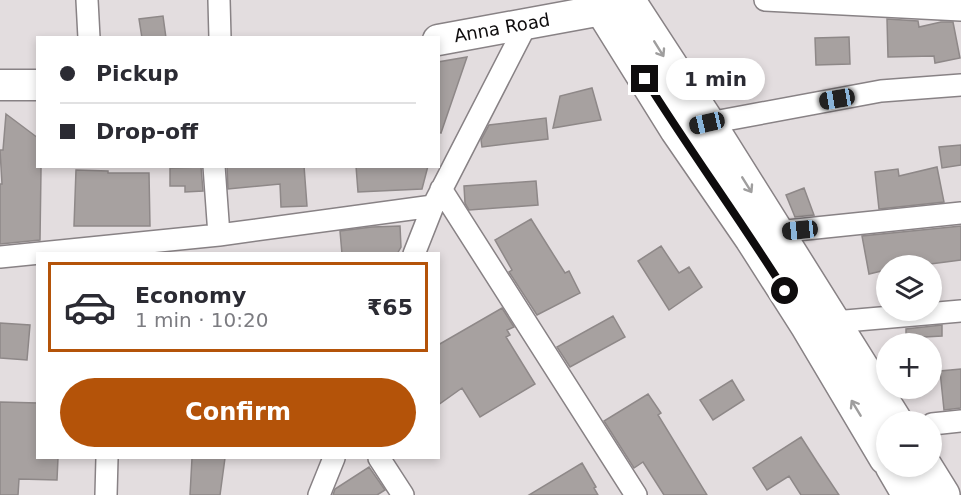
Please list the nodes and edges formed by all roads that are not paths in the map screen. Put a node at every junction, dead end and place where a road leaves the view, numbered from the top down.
1 (87, 0) edge
2 (219, 0) edge
3 (765, 0) edge
4 (608, 3) edge
5 (961, 10) edge
6 (526, 24) junction
7 (88, 36) edge
8 (220, 36) edge
9 (440, 40) edge
10 (0, 85) edge
11 (36, 85) edge
12 (961, 85) edge
13 (700, 129) junction
14 (214, 168) edge
15 (437, 198) junction
16 (961, 213) edge
17 (777, 232) junction
18 (219, 235) junction
19 (116, 250) edge
20 (83, 252) edge
21 (415, 252) edge
22 (36, 255) edge
23 (0, 257) edge
24 (961, 311) edge
25 (834, 322) junction
26 (889, 411) edge
27 (961, 421) edge
28 (942, 423) edge
29 (876, 441) edge
30 (107, 459) edge
31 (334, 459) edge
32 (380, 459) edge
33 (898, 477) edge
34 (932, 477) edge
35 (106, 495) edge
36 (319, 495) edge
37 (403, 495) edge
38 (636, 495) edge
39 (909, 495) edge
40 (943, 495) edge

1 - 7 street
2 - 8 street
3 - 5 street
4 - 6 street, Anna Road
4 - 13 main road
6 - 9 street, Anna Road
6 - 15 street
10 - 11 street
12 - 13 street
13 -> 17 main road
29 -> 13 main road
14 - 18 street
15 - 18 street
15 - 21 street
15 - 38 street
16 - 17 street
17 - 25 main road
18 - 19 street
19 - 20 street
22 - 23 street
24 - 25 street
25 - 26 main road
27 - 28 street
30 - 35 street
31 - 36 street
32 - 37 street
33 - 39 main road
34 - 40 main road

